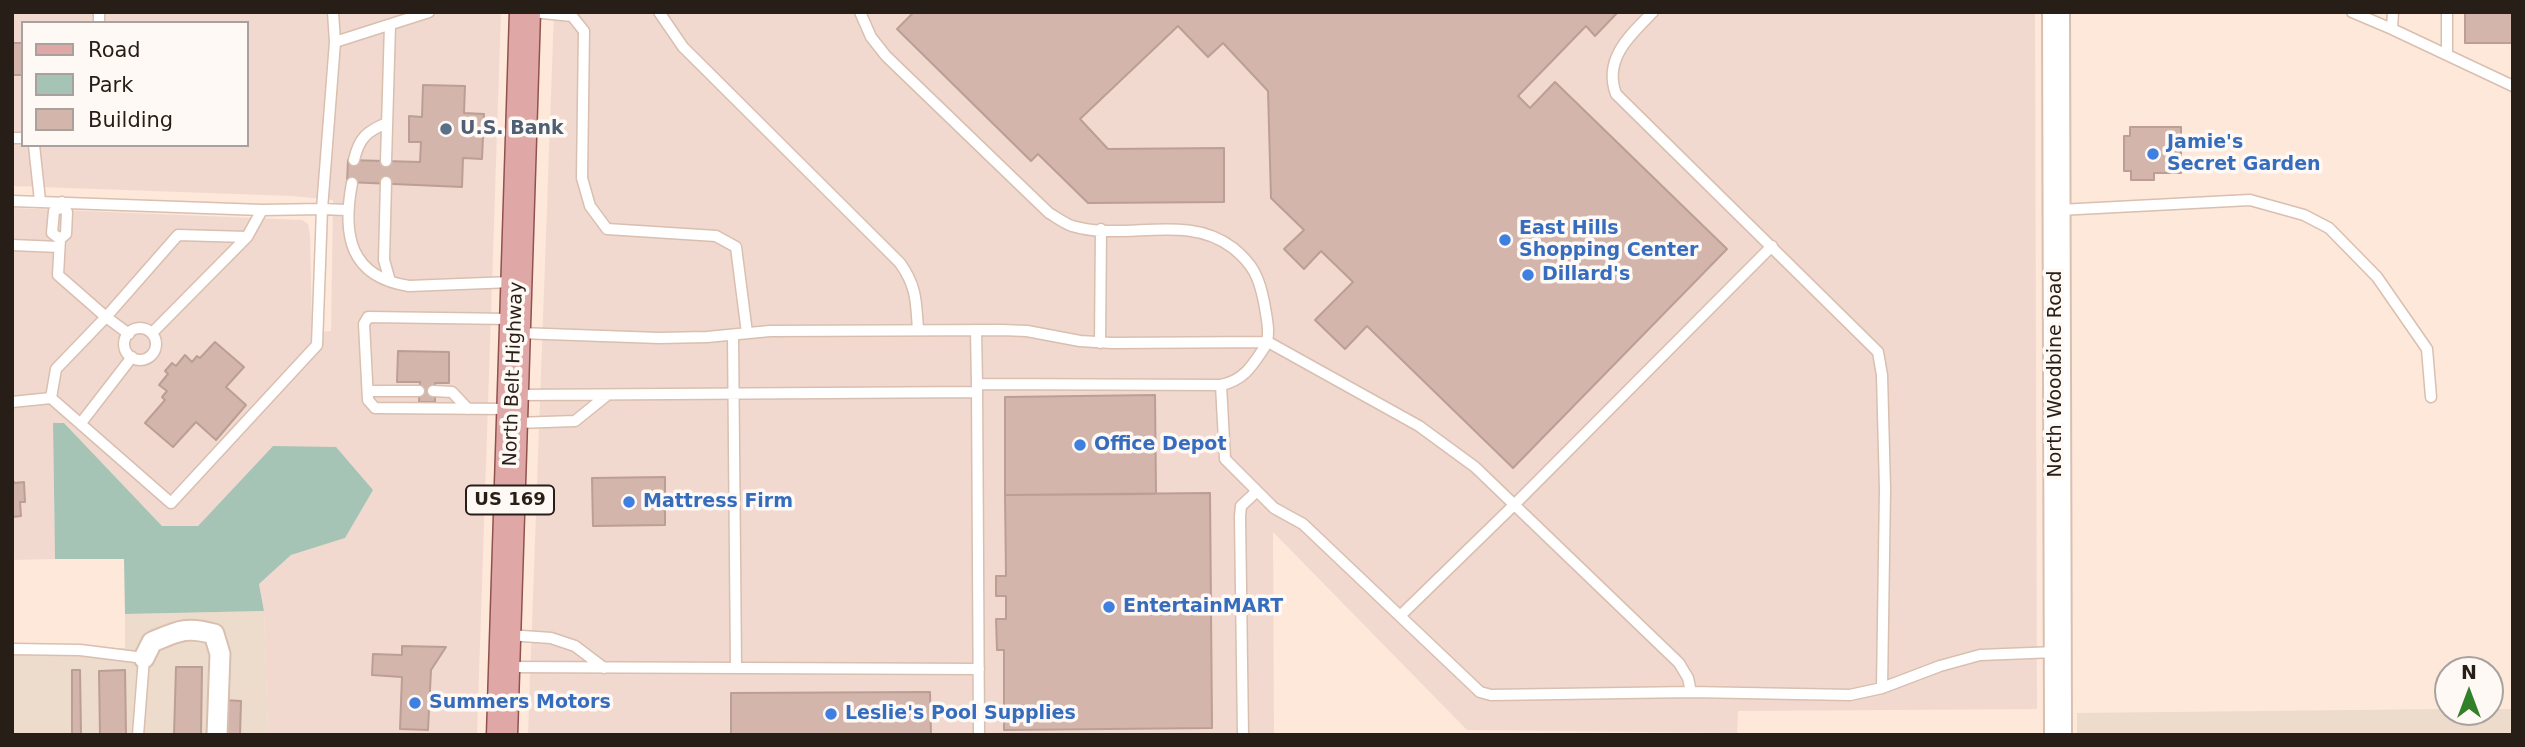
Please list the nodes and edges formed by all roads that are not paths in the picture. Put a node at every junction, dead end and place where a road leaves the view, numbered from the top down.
1 (334, 12) edge
2 (429, 12) edge
3 (524, 12) edge
4 (533, 12) edge
5 (659, 12) edge
6 (860, 12) edge
7 (1653, 12) edge
8 (2056, 12) edge
9 (2352, 12) edge
10 (2393, 12) edge
11 (2447, 12) edge
12 (390, 25) junction
13 (2392, 29) junction
14 (335, 42) junction
15 (2447, 55) junction
16 (2513, 86) edge
17 (387, 123) junction
18 (34, 147) edge
19 (354, 160) dead end
20 (386, 162) dead end
21 (386, 182) dead end
22 (352, 183) dead end
23 (12, 201) edge
24 (40, 201) junction
25 (62, 205) junction
26 (262, 209) junction
27 (322, 209) junction
28 (347, 210) junction
29 (2055, 210) junction
30 (1101, 229) junction
31 (247, 237) junction
32 (59, 243) junction
33 (12, 245) edge
34 (1772, 246) junction
35 (390, 281) junction
36 (516, 282) junction
37 (106, 317) junction
38 (515, 326) junction
39 (918, 330) junction
40 (976, 330) junction
41 (152, 333) junction
42 (747, 333) junction
43 (129, 334) junction
44 (733, 334) junction
45 (1100, 342) junction
46 (1268, 342) junction
47 (132, 357) junction
48 (1221, 385) junction
49 (977, 388) junction
50 (368, 391) junction
51 (419, 391) dead end
52 (433, 391) dead end
53 (734, 394) junction
54 (606, 396) junction
55 (2431, 397) dead end
56 (51, 398) junction
57 (12, 402) edge
58 (468, 409) junction
59 (513, 409) junction
60 (81, 423) junction
61 (1257, 491) junction
62 (1514, 505) junction
63 (1400, 616) junction
64 (506, 635) junction
65 (12, 649) edge
66 (2058, 652) junction
67 (144, 659) junction
68 (505, 667) junction
69 (604, 668) junction
70 (736, 668) junction
71 (979, 669) junction
72 (1882, 688) junction
73 (1691, 692) junction
74 (138, 735) edge
75 (217, 735) edge
76 (502, 735) edge
77 (979, 735) edge
78 (1242, 735) edge
79 (2058, 735) edge

1 - 14 lane
2 - 12 lane
3 - 36 main road, North Belt Highway / US 169
4 - 42 lane
5 - 39 lane
6 - 30 lane
7 - 34 lane
8 - 29 main road, North Woodbine Road
9 - 13 lane
10 - 13 lane
11 - 15 lane
12 - 14 lane
12 - 17 lane
13 - 15 lane
14 - 27 lane
15 - 16 lane
17 - 19 lane
17 - 20 lane
18 - 24 lane
21 - 35 lane
22 - 28 lane
23 - 24 lane
24 - 25 lane
25 - 26 lane
25 - 32 lane
26 - 27 lane
26 - 31 lane
27 - 28 lane
27 - 60 lane
28 - 35 lane
29 - 55 lane
29 - 66 main road, North Woodbine Road
30 - 45 lane
30 - 46 lane
31 - 37 lane
31 - 41 lane
32 - 33 lane
32 - 37 lane
34 - 62 lane
34 - 72 lane
35 - 36 lane
36 - 38 main road, North Belt Highway / US 169
37 - 43 lane
37 - 56 lane
38 - 44 lane
38 - 50 lane
38 - 59 main road, North Belt Highway / US 169
39 - 40 lane
39 - 42 lane
40 - 45 lane
40 - 49 lane
41 - 43 lane
41 - 47 lane
42 - 44 lane
43 - 47 lane
44 - 53 lane
45 - 46 lane
46 - 48 lane
46 - 62 lane
47 - 60 lane
48 - 49 lane
48 - 61 lane
49 - 53 lane
49 - 71 lane
50 - 51 lane
50 - 58 lane
52 - 58 lane
53 - 54 lane
53 - 70 lane
54 - 59 lane
54 - 59 lane
56 - 57 lane
56 - 60 lane
58 - 59 lane
59 - 64 main road, North Belt Highway / US 169
61 - 63 lane
61 - 78 lane
62 - 63 lane
62 - 73 lane
63 - 73 lane
64 - 68 main road, North Belt Highway / US 169
64 - 69 lane
65 - 67 lane
66 - 72 lane
66 - 79 main road, North Woodbine Road
67 - 74 lane
67 - 75 street
68 - 69 lane
68 - 76 main road, North Belt Highway / US 169
69 - 70 lane
70 - 71 lane
71 - 77 lane
72 - 73 lane

